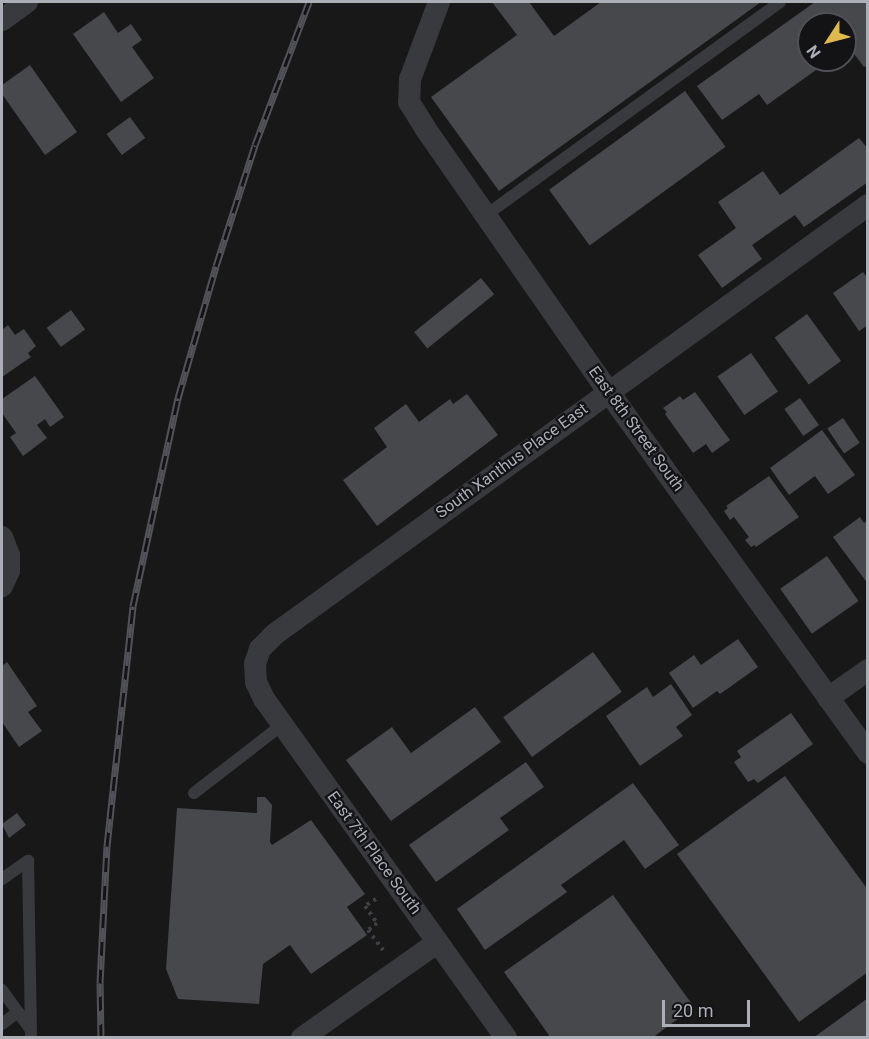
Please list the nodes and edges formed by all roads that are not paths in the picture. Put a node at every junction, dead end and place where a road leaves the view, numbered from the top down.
1 (27, 2) edge
2 (439, 2) edge
3 (780, 2) edge
4 (2, 20) edge
5 (867, 206) edge
6 (486, 215) junction
7 (608, 391) junction
8 (2, 537) edge
9 (5, 578) edge
10 (255, 664) joint
11 (867, 670) edge
12 (828, 698) junction
13 (282, 725) junction
14 (867, 753) edge
15 (194, 793) dead end
16 (2, 879) edge
17 (438, 942) junction
18 (2, 990) edge
19 (18, 1012) junction
20 (2, 1024) edge
21 (31, 1034) edge
22 (302, 1038) edge
23 (506, 1038) edge

1 - 4 street
2 - 6 street, East 8th Street South
3 - 6 lane
5 - 7 street, South Xanthus Place East
6 - 7 street, East 8th Street South
7 - 10 street, South Xanthus Place East
7 - 12 street, East 8th Street South
8 - 9 street
10 - 13 street, East 7th Place South
11 - 12 street
12 - 14 street, East 8th Street South
13 - 15 lane
13 - 17 street, East 7th Place South
16 - 21 lane
17 - 22 street
17 - 23 street, East 7th Place South
18 - 19 lane
19 - 20 lane
19 - 21 lane

